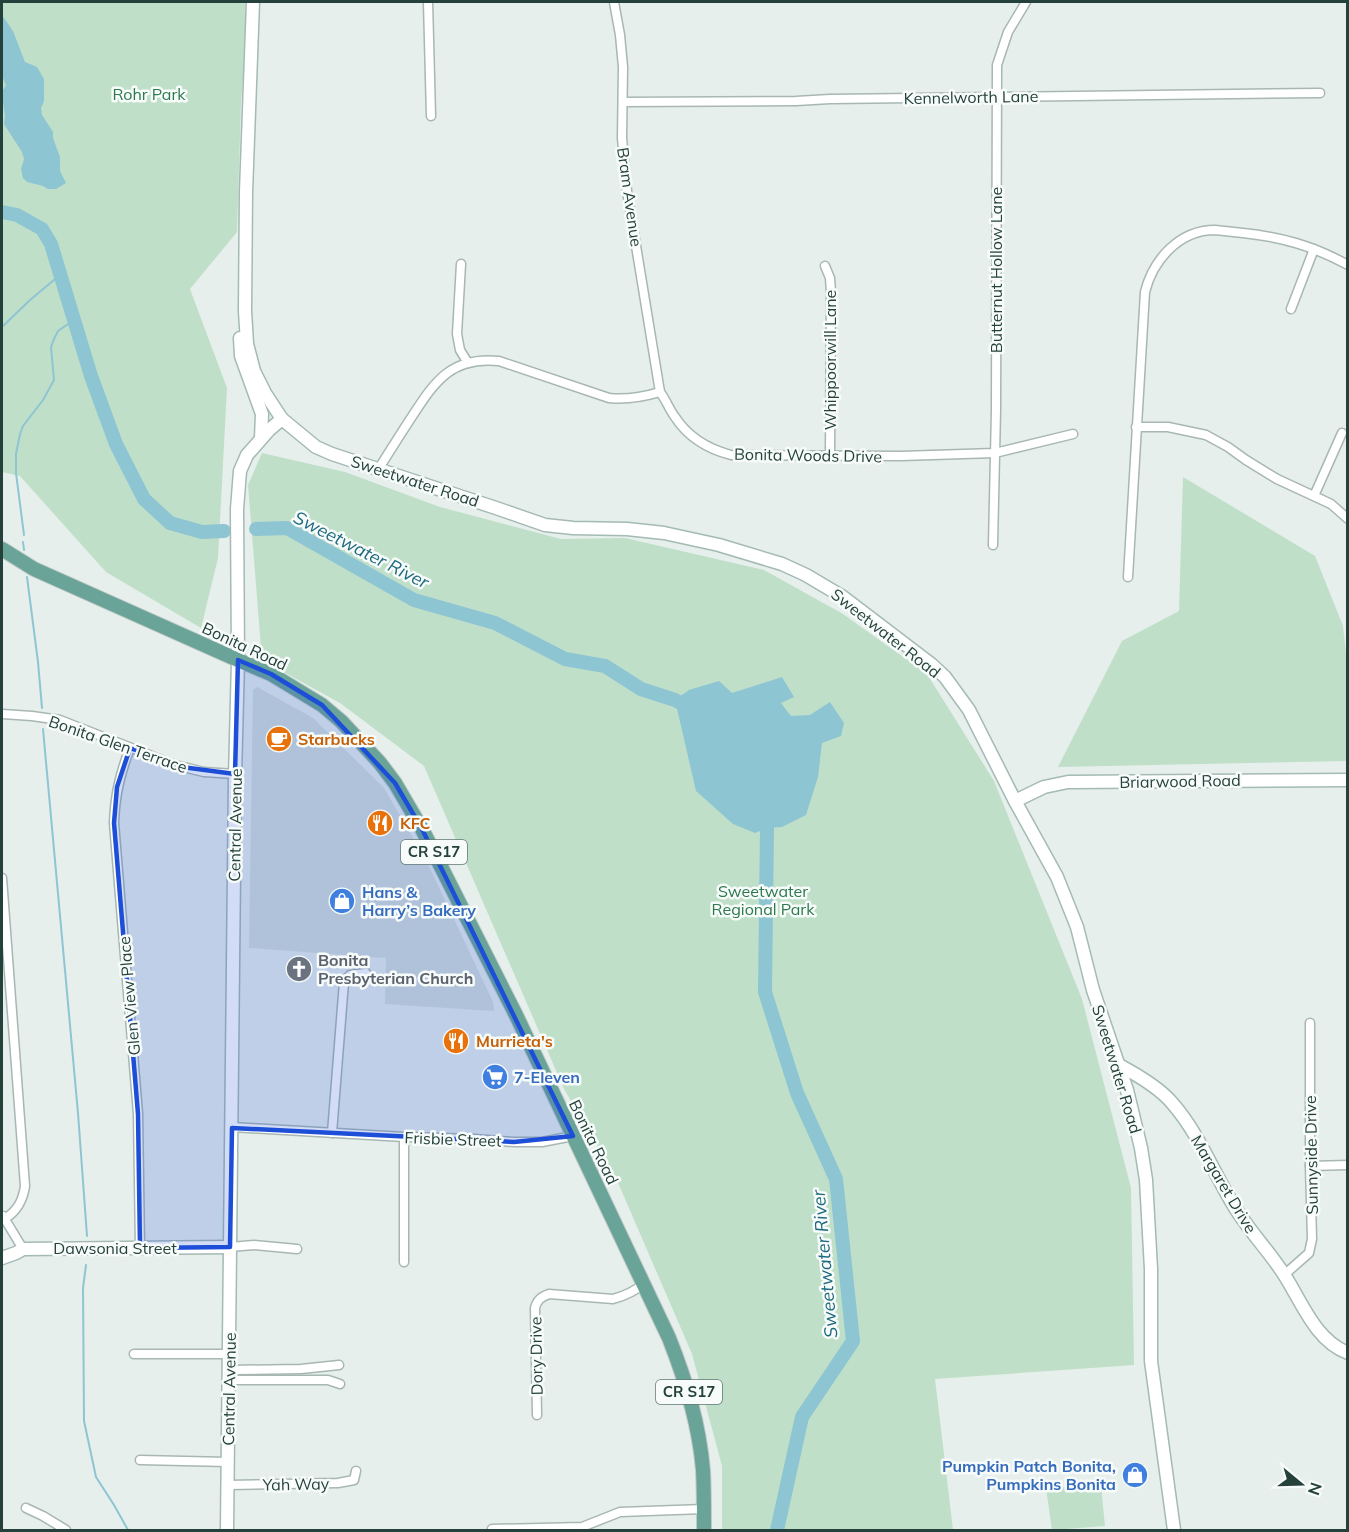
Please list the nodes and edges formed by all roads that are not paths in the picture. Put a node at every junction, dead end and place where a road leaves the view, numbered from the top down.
1 (253, 2) edge
2 (428, 2) edge
3 (614, 2) edge
4 (1026, 2) edge
5 (1320, 93) dead end
6 (997, 97) junction
7 (622, 102) junction
8 (431, 116) dead end
9 (1314, 249) junction
10 (461, 264) dead end
11 (1347, 265) edge
12 (825, 266) dead end
13 (1291, 309) dead end
14 (245, 311) junction
15 (468, 363) junction
16 (660, 392) junction
17 (282, 418) junction
18 (1136, 428) junction
19 (1073, 434) dead end
20 (1342, 434) dead end
21 (261, 438) junction
22 (995, 453) junction
23 (830, 455) junction
24 (378, 470) junction
25 (1314, 496) junction
26 (1347, 519) edge
27 (993, 545) dead end
28 (2, 549) edge
29 (1128, 577) dead end
30 (238, 660) junction
31 (2, 714) edge
32 (130, 748) junction
33 (235, 774) junction
34 (1347, 780) edge
35 (1015, 801) junction
36 (2, 878) edge
37 (366, 974) dead end
38 (1310, 1023) dead end
39 (1117, 1064) junction
40 (232, 1127) junction
41 (332, 1133) junction
42 (573, 1136) junction
43 (404, 1137) junction
44 (1347, 1165) edge
45 (1310, 1166) junction
46 (4, 1216) edge
47 (230, 1247) junction
48 (140, 1248) junction
49 (23, 1249) junction
50 (297, 1249) dead end
51 (2, 1258) edge
52 (404, 1262) dead end
53 (1284, 1275) junction
54 (643, 1284) junction
55 (1342, 1351) edge
56 (134, 1354) dead end
57 (230, 1354) junction
58 (339, 1365) dead end
59 (229, 1375) junction
60 (340, 1384) dead end
61 (537, 1415) dead end
62 (140, 1460) dead end
63 (228, 1462) junction
64 (356, 1471) dead end
65 (228, 1485) junction
66 (26, 1508) dead end
67 (704, 1509) junction
68 (492, 1529) edge
69 (66, 1530) edge
70 (227, 1530) edge
71 (704, 1530) edge
72 (1174, 1530) edge

1 - 14 main road, Sweetwater Road
2 - 8 street
3 - 7 street, Bram Avenue
4 - 6 street, Butternut Hollow Lane
5 - 6 street, Kennelworth Lane
6 - 7 street, Kennelworth Lane
6 - 22 street, Butternut Hollow Lane
7 - 16 street, Bram Avenue
9 - 11 street
9 - 13 street
9 - 18 street
10 - 15 street
12 - 23 street, Whippoorwill Lane
14 - 17 main road, Sweetwater Road
14 - 21 main road
15 - 16 street
15 - 24 street
16 - 23 street, Bonita Woods Drive
17 - 21 main road, Central Avenue
17 - 24 main road, Sweetwater Road
18 - 25 street
18 - 29 street
19 - 22 street, Bonita Woods Drive
20 - 25 street
21 - 30 main road, Central Avenue
22 - 23 street, Bonita Woods Drive
22 - 27 street, Butternut Hollow Lane
24 - 35 main road, Sweetwater Road
25 - 26 street
28 - 30 main road, Bonita Road / CR S17
30 - 33 main road, Central Avenue
30 - 42 main road, Bonita Road / CR S17
31 - 32 street, Bonita Glen Terrace
32 - 33 street, Bonita Glen Terrace
32 - 48 street, Glen View Place
33 - 40 main road, Central Avenue
34 - 35 main road, Briarwood Road
35 - 39 main road, Sweetwater Road
36 - 46 street
37 - 41 street
38 - 45 street, Sunnyside Drive
39 - 53 main road, Margaret Drive
39 - 72 main road, Sweetwater Road
40 - 41 street, Frisbie Street
40 - 47 main road, Central Avenue
41 - 43 street, Frisbie Street
42 - 43 street, Frisbie Street
42 - 54 main road, Bonita Road / CR S17
43 - 52 street
44 - 45 street
45 - 53 street, Sunnyside Drive
46 - 49 street
47 - 48 main road, Dawsonia Street
47 - 50 street
47 - 57 main road, Central Avenue
48 - 49 main road, Dawsonia Street
49 - 51 main road, Dawsonia Street
53 - 55 main road, Margaret Drive
54 - 61 street, Dory Drive
54 - 67 main road, Bonita Road / CR S17
56 - 57 street
57 - 59 main road, Central Avenue
58 - 59 street
59 - 60 street
59 - 63 main road, Central Avenue
62 - 63 street
63 - 65 main road, Central Avenue
64 - 65 street, Yah Way
65 - 70 main road, Central Avenue
66 - 69 street
67 - 68 street
67 - 71 main road, Bonita Road / CR S17

